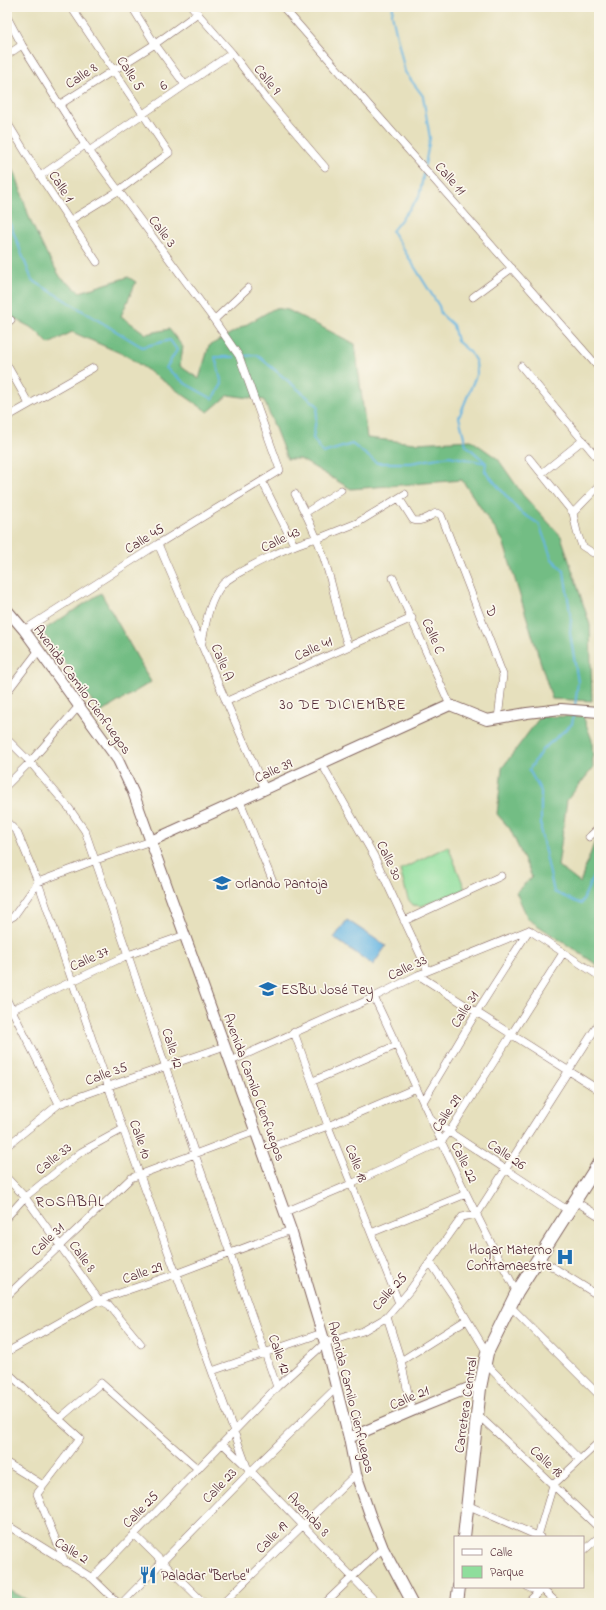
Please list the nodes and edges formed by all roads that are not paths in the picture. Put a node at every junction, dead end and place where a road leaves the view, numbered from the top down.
1 (71, 7) edge
2 (132, 7) edge
3 (192, 7) edge
4 (283, 7) edge
5 (198, 13) junction
6 (7, 17) edge
7 (155, 44) junction
8 (22, 45) junction
9 (232, 53) junction
10 (7, 55) edge
11 (114, 70) junction
12 (185, 85) junction
13 (59, 105) junction
14 (143, 115) junction
15 (7, 122) edge
16 (87, 148) junction
17 (325, 166) dead end
18 (40, 176) junction
19 (118, 192) junction
20 (69, 221) junction
21 (97, 262) dead end
22 (512, 268) junction
23 (248, 288) dead end
24 (473, 297) dead end
25 (214, 320) junction
26 (7, 365) edge
27 (521, 366) dead end
28 (94, 368) dead end
29 (599, 368) edge
30 (29, 404) junction
31 (7, 417) edge
32 (582, 440) junction
33 (529, 458) dead end
34 (599, 460) edge
35 (280, 470) joint
36 (542, 473) junction
37 (262, 481) junction
38 (599, 486) edge
39 (341, 490) dead end
40 (295, 494) dead end
41 (305, 513) junction
42 (572, 513) junction
43 (441, 515) joint
44 (317, 539) junction
45 (158, 544) junction
46 (294, 545) junction
47 (599, 553) edge
48 (394, 578) dead end
49 (7, 610) edge
50 (412, 618) junction
51 (24, 630) junction
52 (202, 642) junction
53 (348, 646) junction
54 (39, 650) junction
55 (7, 692) edge
56 (225, 702) junction
57 (450, 705) junction
58 (79, 706) junction
59 (595, 712) edge
60 (498, 719) junction
61 (7, 739) edge
62 (30, 762) junction
63 (322, 764) junction
64 (7, 785) edge
65 (265, 789) junction
66 (240, 801) junction
67 (7, 822) edge
68 (599, 828) edge
69 (589, 837) dead end
70 (151, 841) junction
71 (96, 860) junction
72 (501, 876) dead end
73 (38, 882) junction
74 (273, 882) dead end
75 (10, 918) edge
76 (404, 921) junction
77 (529, 930) junction
78 (185, 935) junction
79 (563, 953) junction
80 (128, 955) junction
81 (428, 971) junction
82 (418, 976) junction
83 (599, 976) edge
84 (73, 980) junction
85 (374, 997) junction
86 (7, 1000) edge
87 (9, 1011) edge
88 (476, 1013) junction
89 (599, 1023) edge
90 (294, 1032) junction
91 (512, 1035) junction
92 (225, 1046) junction
93 (397, 1046) junction
94 (231, 1060) junction
95 (165, 1066) junction
96 (568, 1070) junction
97 (313, 1081) junction
98 (109, 1086) junction
99 (416, 1088) junction
100 (599, 1090) edge
101 (423, 1102) junction
102 (59, 1104) junction
103 (431, 1119) junction
104 (328, 1126) junction
105 (123, 1129) junction
106 (256, 1131) junction
107 (450, 1131) junction
108 (441, 1142) junction
109 (7, 1146) edge
110 (263, 1150) junction
111 (195, 1154) junction
112 (599, 1163) edge
113 (506, 1168) junction
114 (140, 1175) junction
115 (7, 1178) edge
116 (351, 1184) junction
117 (466, 1194) junction
118 (25, 1197) junction
119 (572, 1206) junction
120 (286, 1212) junction
121 (476, 1214) junction
122 (599, 1216) edge
123 (7, 1217) edge
124 (292, 1230) junction
125 (371, 1233) junction
126 (59, 1245) junction
127 (230, 1252) junction
128 (540, 1258) junction
129 (430, 1262) junction
130 (175, 1274) junction
131 (517, 1292) junction
132 (7, 1296) edge
133 (599, 1296) edge
134 (99, 1300) junction
135 (399, 1303) junction
136 (510, 1306) junction
137 (387, 1317) junction
138 (466, 1320) junction
139 (322, 1333) junction
140 (325, 1343) junction
141 (141, 1344) dead end
142 (7, 1352) edge
143 (265, 1352) junction
144 (486, 1358) junction
145 (401, 1361) junction
146 (212, 1371) junction
147 (7, 1372) edge
148 (599, 1384) edge
149 (277, 1387) junction
150 (336, 1388) junction
151 (480, 1388) junction
152 (597, 1393) edge
153 (412, 1410) junction
154 (477, 1414) junction
155 (60, 1418) junction
156 (233, 1432) junction
157 (349, 1438) junction
158 (599, 1442) edge
159 (223, 1444) junction
160 (580, 1460) junction
161 (7, 1464) edge
162 (198, 1468) junction
163 (249, 1469) junction
164 (356, 1474) junction
165 (43, 1485) junction
166 (553, 1485) junction
167 (467, 1505) junction
168 (7, 1525) edge
169 (302, 1525) junction
170 (599, 1528) edge
171 (134, 1534) junction
172 (464, 1536) edge
173 (539, 1536) edge
174 (599, 1537) edge
175 (383, 1548) junction
176 (584, 1550) edge
177 (65, 1562) junction
178 (162, 1562) junction
179 (92, 1578) junction
180 (352, 1578) junction
181 (459, 1588) edge
182 (530, 1588) edge
183 (543, 1588) edge
184 (118, 1603) edge
185 (122, 1603) edge
186 (204, 1603) edge
187 (223, 1603) edge
188 (325, 1603) edge
189 (377, 1603) edge
190 (412, 1603) edge
191 (457, 1603) edge
192 (527, 1603) edge
193 (557, 1603) edge

1 - 11 street, Calle 5
2 - 7 street
3 - 5 street, Calle 9
4 - 22 street, Calle 11
5 - 7 street, Calle 8
5 - 9 street, Calle 9
6 - 8 street, Calle 3
7 - 11 street, Calle 8
7 - 12 street
8 - 10 street
8 - 13 street, Calle 3
9 - 12 street, 6
9 - 17 street, Calle 9
11 - 13 street, Calle 8
11 - 14 street, Calle 5
12 - 14 street, 6
13 - 16 street, Calle 3
14 - 16 street, 6
14 - 19 street, Calle 5
15 - 18 street, Calle 1
16 - 18 street, 6
16 - 19 street, Calle 3
18 - 20 street, Calle 1
19 - 20 street
19 - 25 street, Calle 3
20 - 21 street, Calle 1
22 - 24 street
22 - 29 street, Calle 11
23 - 25 street
25 - 35 street, Calle 3
26 - 30 street
27 - 32 street
28 - 30 street
30 - 31 street
32 - 34 street
32 - 36 street
33 - 36 street
35 - 37 street, Calle 45
36 - 42 street
37 - 45 street, Calle 45
37 - 46 street
38 - 42 street
39 - 41 street
40 - 41 street
41 - 44 street
42 - 47 street
43 - 44 street, Calle 43
43 - 60 street, D
44 - 46 street, Calle 43
44 - 53 street
45 - 51 street, Calle 45
45 - 52 street, Calle A
46 - 52 street, Calle 43
48 - 50 street, Calle C
49 - 51 main road, Avenida Camilo Cienfuegos
50 - 53 street, Calle 41
50 - 57 street, Calle C
51 - 54 main road, Avenida Camilo Cienfuegos
52 - 56 street, Calle A
53 - 56 street, Calle 41
54 - 55 street
54 - 58 main road, Avenida Camilo Cienfuegos
56 - 65 street, Calle A
57 - 60 main road
57 - 63 main road, Calle 39
58 - 62 street
58 - 70 main road, Avenida Camilo Cienfuegos
59 - 60 main road
61 - 62 street, Calle 12
62 - 64 street
62 - 71 street, Calle 12
63 - 65 main road, Calle 39
63 - 76 street, Calle 30
65 - 66 main road, Calle 39
66 - 70 main road, Calle 39
66 - 74 street
67 - 73 street, Calle 10
68 - 69 street
70 - 71 street, Calle 39
70 - 78 main road, Avenida Camilo Cienfuegos
71 - 73 street, Calle 39
71 - 80 street, Calle 12
72 - 76 street
73 - 75 street
73 - 84 street, Calle 10
76 - 81 street, Calle 30
77 - 79 street
77 - 81 street, Calle 33
77 - 88 street, Calle 31
78 - 80 street, Calle 37
78 - 92 main road, Avenida Camilo Cienfuegos
79 - 83 street
79 - 91 street, Calle 29
80 - 84 street, Calle 37
80 - 95 street, Calle 12
81 - 82 street, Calle 33
82 - 85 street, Calle 33
82 - 88 street
84 - 87 street, Calle 37
84 - 98 street, Calle 10
85 - 90 street, Calle 33
85 - 93 street, Calle 22
86 - 87 street
87 - 102 street
88 - 91 street
88 - 101 street, Calle 31
89 - 96 street
90 - 94 street, Calle 33
90 - 97 street, Calle 18
91 - 96 street
91 - 107 street, Calle 29
92 - 94 main road, Avenida Camilo Cienfuegos
92 - 95 street, Calle 35
93 - 97 street
93 - 99 street, Calle 22
94 - 106 main road, Avenida Camilo Cienfuegos
95 - 98 street, Calle 35
95 - 111 street, Calle 12
96 - 100 street
96 - 113 street
97 - 104 street, Calle 18
98 - 102 street, Calle 35
98 - 105 street, Calle 10
99 - 101 street, Calle 22
99 - 104 street
101 - 103 street, Calle 22
102 - 109 street, Calle 35
103 - 107 street, Calle 26
103 - 108 street, Calle 22
104 - 110 street
104 - 116 street, Calle 18
105 - 114 street, Calle 10
105 - 118 street, Calle 33
106 - 110 main road, Avenida Camilo Cienfuegos
106 - 111 street, Calle 31
107 - 108 street, Calle 29
107 - 113 street, Calle 26
108 - 116 street, Calle 29
108 - 117 street, Calle 22
110 - 120 main road, Avenida Camilo Cienfuegos
111 - 114 street, Calle 31
111 - 127 street, Calle 12
112 - 119 highway, Carretera Central
113 - 119 street, Calle 26
113 - 121 street
114 - 126 street, Calle 31
114 - 130 street, Calle 10
115 - 118 street, Calle 8
116 - 120 street, Calle 29
116 - 125 street, Calle 18
117 - 121 street, Calle 22
117 - 125 street
118 - 123 street, Calle 33
118 - 126 street, Calle 8
119 - 122 street, Calle 26
119 - 128 highway, Carretera Central
120 - 124 main road, Avenida Camilo Cienfuegos
121 - 129 street, Calle 25
121 - 131 street, Calle 22
124 - 127 street, Calle 29
124 - 139 main road, Avenida Camilo Cienfuegos
125 - 135 street, Calle 18
126 - 132 street, Calle 31
126 - 134 street, Calle 8
127 - 130 street, Calle 29
127 - 143 street, Calle 12
128 - 131 highway, Carretera Central
128 - 133 street
129 - 135 street, Calle 25
129 - 138 street
130 - 134 street, Calle 29
130 - 146 street, Calle 10
131 - 136 highway, Carretera Central
134 - 141 street, Calle 8
134 - 142 street, Calle 29
135 - 137 street, Calle 25
136 - 144 highway, Carretera Central
136 - 152 street
137 - 140 street, Calle 25
137 - 145 street
138 - 144 street
138 - 145 street
139 - 140 main road, Avenida Camilo Cienfuegos
139 - 143 street
140 - 149 street, Calle 25
140 - 150 main road, Avenida Camilo Cienfuegos
143 - 146 street
143 - 149 street, Calle 12
144 - 151 highway, Carretera Central
144 - 160 street
145 - 153 street
146 - 156 street, Calle 10
147 - 155 street
148 - 152 street
149 - 156 street, Calle 25
150 - 157 main road, Avenida Camilo Cienfuegos
150 - 163 street, Calle 23
151 - 153 main road, Calle 21
151 - 154 highway, Carretera Central
153 - 157 main road, Calle 21
154 - 166 street, Calle 18
154 - 167 highway, Carretera Central
155 - 162 street
155 - 165 street
156 - 159 street, Calle 25
156 - 163 street, Calle 10
157 - 164 main road, Avenida Camilo Cienfuegos
158 - 160 street
159 - 162 street, Calle 25
159 - 163 street, Avenida 8
160 - 166 street
161 - 165 street
162 - 171 street, Calle 25
163 - 169 street, Avenida 8
163 - 178 street, Calle 23
164 - 169 street, Calle 19
164 - 175 main road, Avenida Camilo Cienfuegos
165 - 177 street
166 - 170 street, Calle 18
166 - 173 street
167 - 172 highway, Carretera Central
167 - 173 street
168 - 177 street, Calle 2
169 - 180 street, Avenida 8
169 - 187 street, Calle 19
171 - 178 street
171 - 179 street, Calle 25
174 - 176 street
175 - 180 street
175 - 190 main road, Avenida Camilo Cienfuegos
177 - 179 street, Calle 2
178 - 185 street, Calle 23
178 - 186 street
179 - 184 street, Calle 2
180 - 188 street
180 - 189 street, Avenida 8
181 - 191 highway
182 - 183 street
183 - 192 street
183 - 193 street

